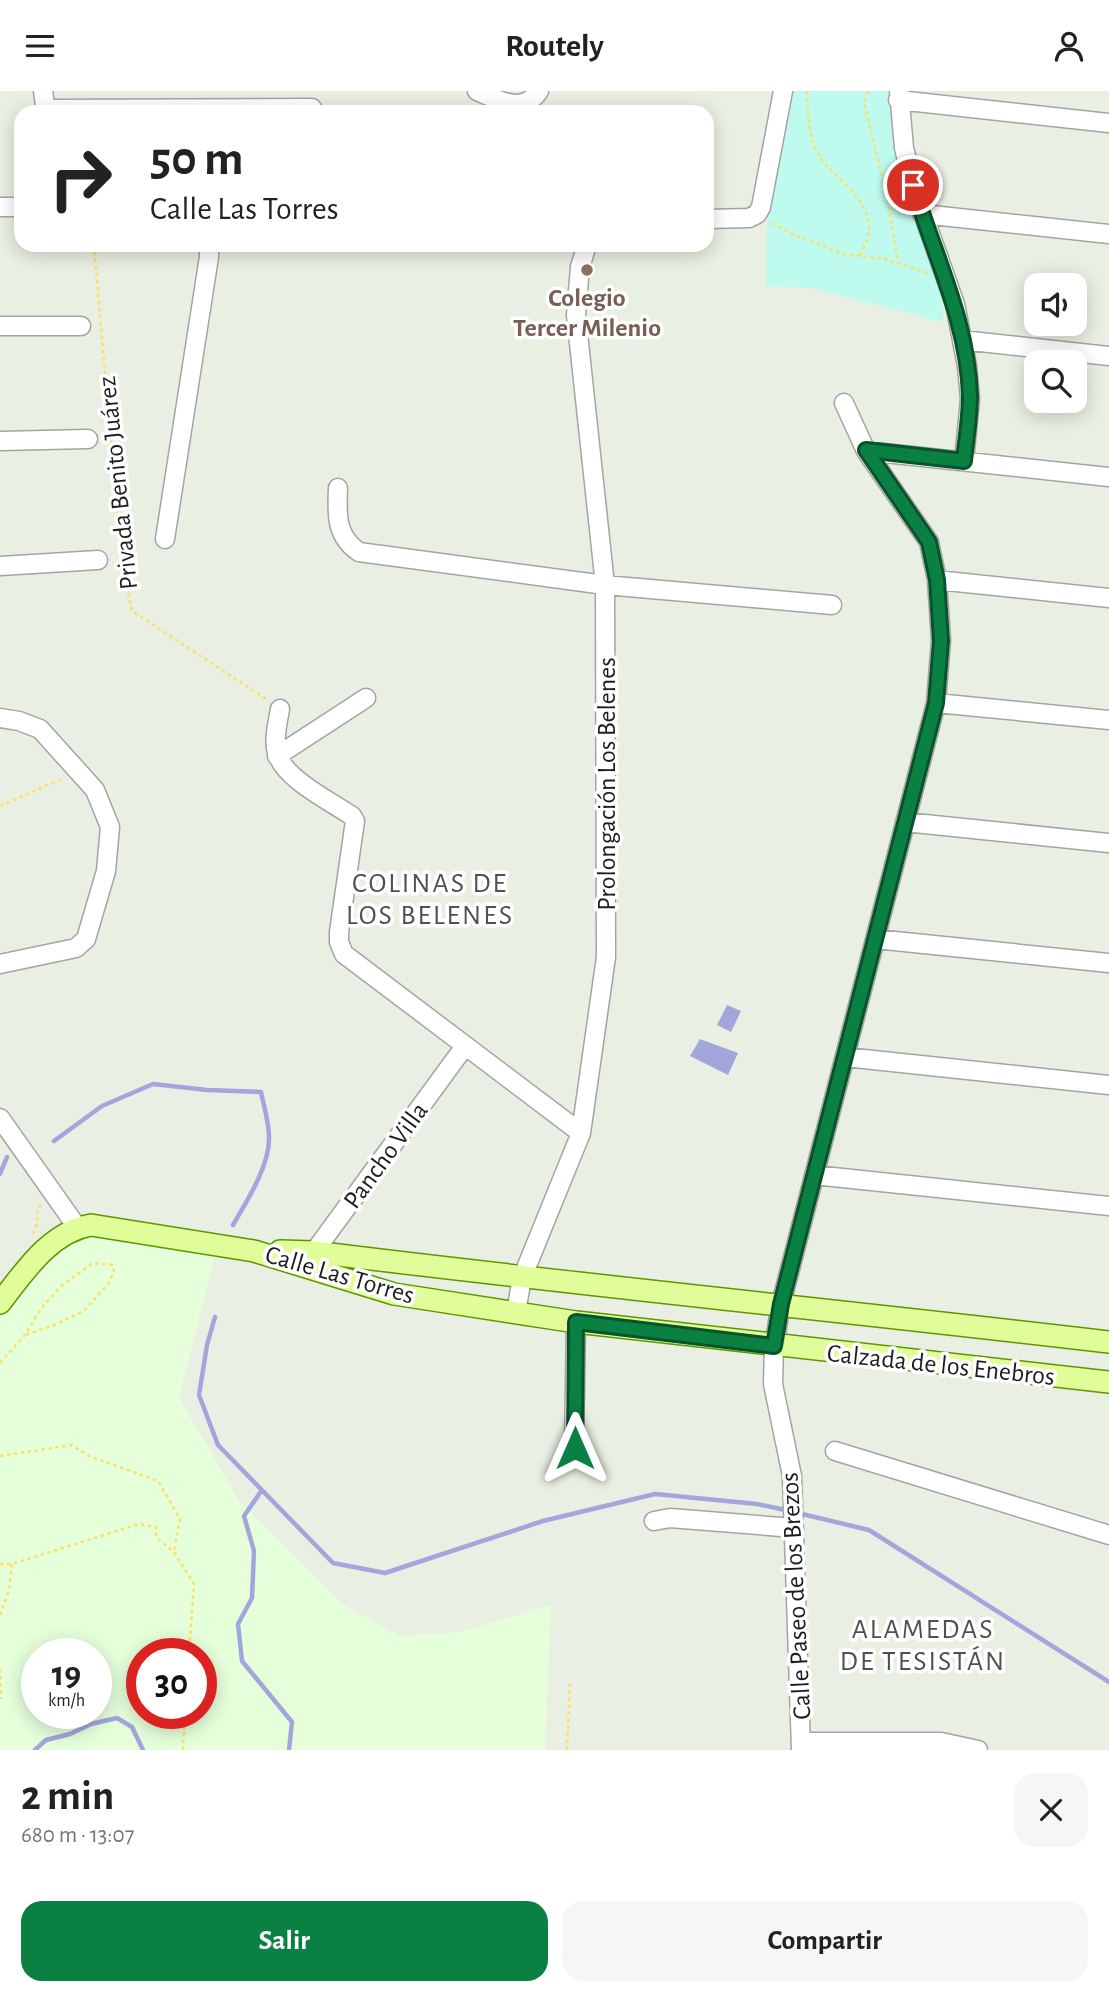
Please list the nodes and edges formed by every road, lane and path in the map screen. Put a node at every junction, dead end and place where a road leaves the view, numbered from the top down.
1 (477, 91) edge
2 (539, 91) edge
3 (783, 91) edge
4 (807, 91) edge
5 (868, 91) edge
6 (899, 95) edge
7 (197, 103) edge
8 (45, 104) edge
9 (243, 105) edge
10 (1109, 123) edge
11 (757, 214) junction
12 (922, 214) junction
13 (714, 219) edge
14 (1109, 234) edge
15 (95, 252) edge
16 (209, 252) edge
17 (585, 252) edge
18 (860, 255) junction
19 (899, 263) junction
20 (943, 273) junction
21 (0, 325) edge
22 (81, 326) dead end
23 (962, 340) junction
24 (1109, 356) edge
25 (844, 403) dead end
26 (88, 439) dead end
27 (0, 441) edge
28 (866, 450) junction
29 (964, 461) junction
30 (1109, 477) edge
31 (338, 488) dead end
32 (165, 539) dead end
33 (98, 560) dead end
34 (0, 566) edge
35 (937, 580) junction
36 (605, 585) junction
37 (1109, 598) edge
38 (832, 605) dead end
39 (366, 698) dead end
40 (936, 703) junction
41 (280, 709) joint
42 (0, 718) edge
43 (1109, 720) edge
44 (277, 756) junction
45 (78, 772) junction
46 (0, 807) edge
47 (905, 822) junction
48 (1109, 843) edge
49 (875, 939) junction
50 (1109, 963) edge
51 (0, 964) edge
52 (465, 1046) junction
53 (845, 1057) junction
54 (1109, 1084) edge
55 (0, 1118) edge
56 (581, 1133) junction
57 (814, 1175) junction
58 (1109, 1206) edge
59 (77, 1227) junction
60 (312, 1260) junction
61 (522, 1278) junction
62 (0, 1303) edge
63 (781, 1304) junction
64 (516, 1312) junction
65 (576, 1322) junction
66 (25, 1335) junction
67 (1109, 1342) edge
68 (774, 1346) junction
69 (0, 1363) edge
70 (1109, 1382) edge
71 (575, 1448) dead end
72 (835, 1451) dead end
73 (0, 1455) edge
74 (654, 1521) dead end
75 (794, 1525) junction
76 (1109, 1535) edge
77 (174, 1552) junction
78 (12, 1564) junction
79 (0, 1565) edge
80 (0, 1615) edge
81 (190, 1638) edge
82 (0, 1669) edge
83 (570, 1682) dead end
84 (1, 1699) edge
85 (185, 1729) edge
86 (801, 1746) edge
87 (183, 1750) edge
88 (567, 1750) edge
89 (978, 1750) edge

1 - 2 street
3 - 11 street
4 - 18 path
5 - 19 path
6 - 10 street
6 - 12 street
7 - 8 street
7 - 9 street
11 - 13 street
11 - 18 path
12 - 14 street
12 - 20 street
15 - 41 path, Privada Benito Juárez
16 - 32 street
17 - 36 street, Prolongación Los Belenes
18 - 19 path
19 - 20 path
20 - 23 street
21 - 22 street
23 - 24 street
23 - 29 street
25 - 28 street, Calle Paseo de los Brezos
26 - 27 street
28 - 29 street
28 - 35 street, Calle Paseo de los Brezos
29 - 30 street
31 - 36 street
33 - 34 street
35 - 37 street
35 - 40 street, Calle Paseo de los Brezos
36 - 38 street
36 - 56 street, Prolongación Los Belenes
39 - 44 street
40 - 43 street
40 - 47 street, Calle Paseo de los Brezos
41 - 44 street
42 - 45 street
44 - 52 street
45 - 46 path
45 - 51 street
47 - 48 street
47 - 49 street, Calle Paseo de los Brezos
49 - 50 street
49 - 53 street, Calle Paseo de los Brezos
52 - 56 street
52 - 60 street, Pancho Villa
53 - 54 street
53 - 57 street, Calle Paseo de los Brezos
55 - 59 street
56 - 61 street, Prolongación Los Belenes
57 - 58 street
57 - 63 street, Calle Paseo de los Brezos
59 - 60 main road, Calle Las Torres
59 - 62 main road
60 - 61 main road, Calle Las Torres
60 - 64 main road, Calle Las Torres
61 - 63 main road, Calle Las Torres
61 - 64 street, Prolongación Los Belenes
63 - 67 main road, Calzada de los Enebros
63 - 68 street, Calle Paseo de los Brezos
64 - 65 main road, Calle Las Torres
65 - 68 main road, Calle Las Torres
65 - 71 street
66 - 66 path
66 - 69 path
68 - 70 main road, Calzada de los Enebros
68 - 75 street, Calle Paseo de los Brezos
72 - 76 street
73 - 77 path
74 - 75 street
75 - 86 street, Calle Paseo de los Brezos
77 - 78 path
77 - 81 path
78 - 79 path
78 - 80 path
82 - 84 path
83 - 88 path
85 - 87 path
86 - 89 street

